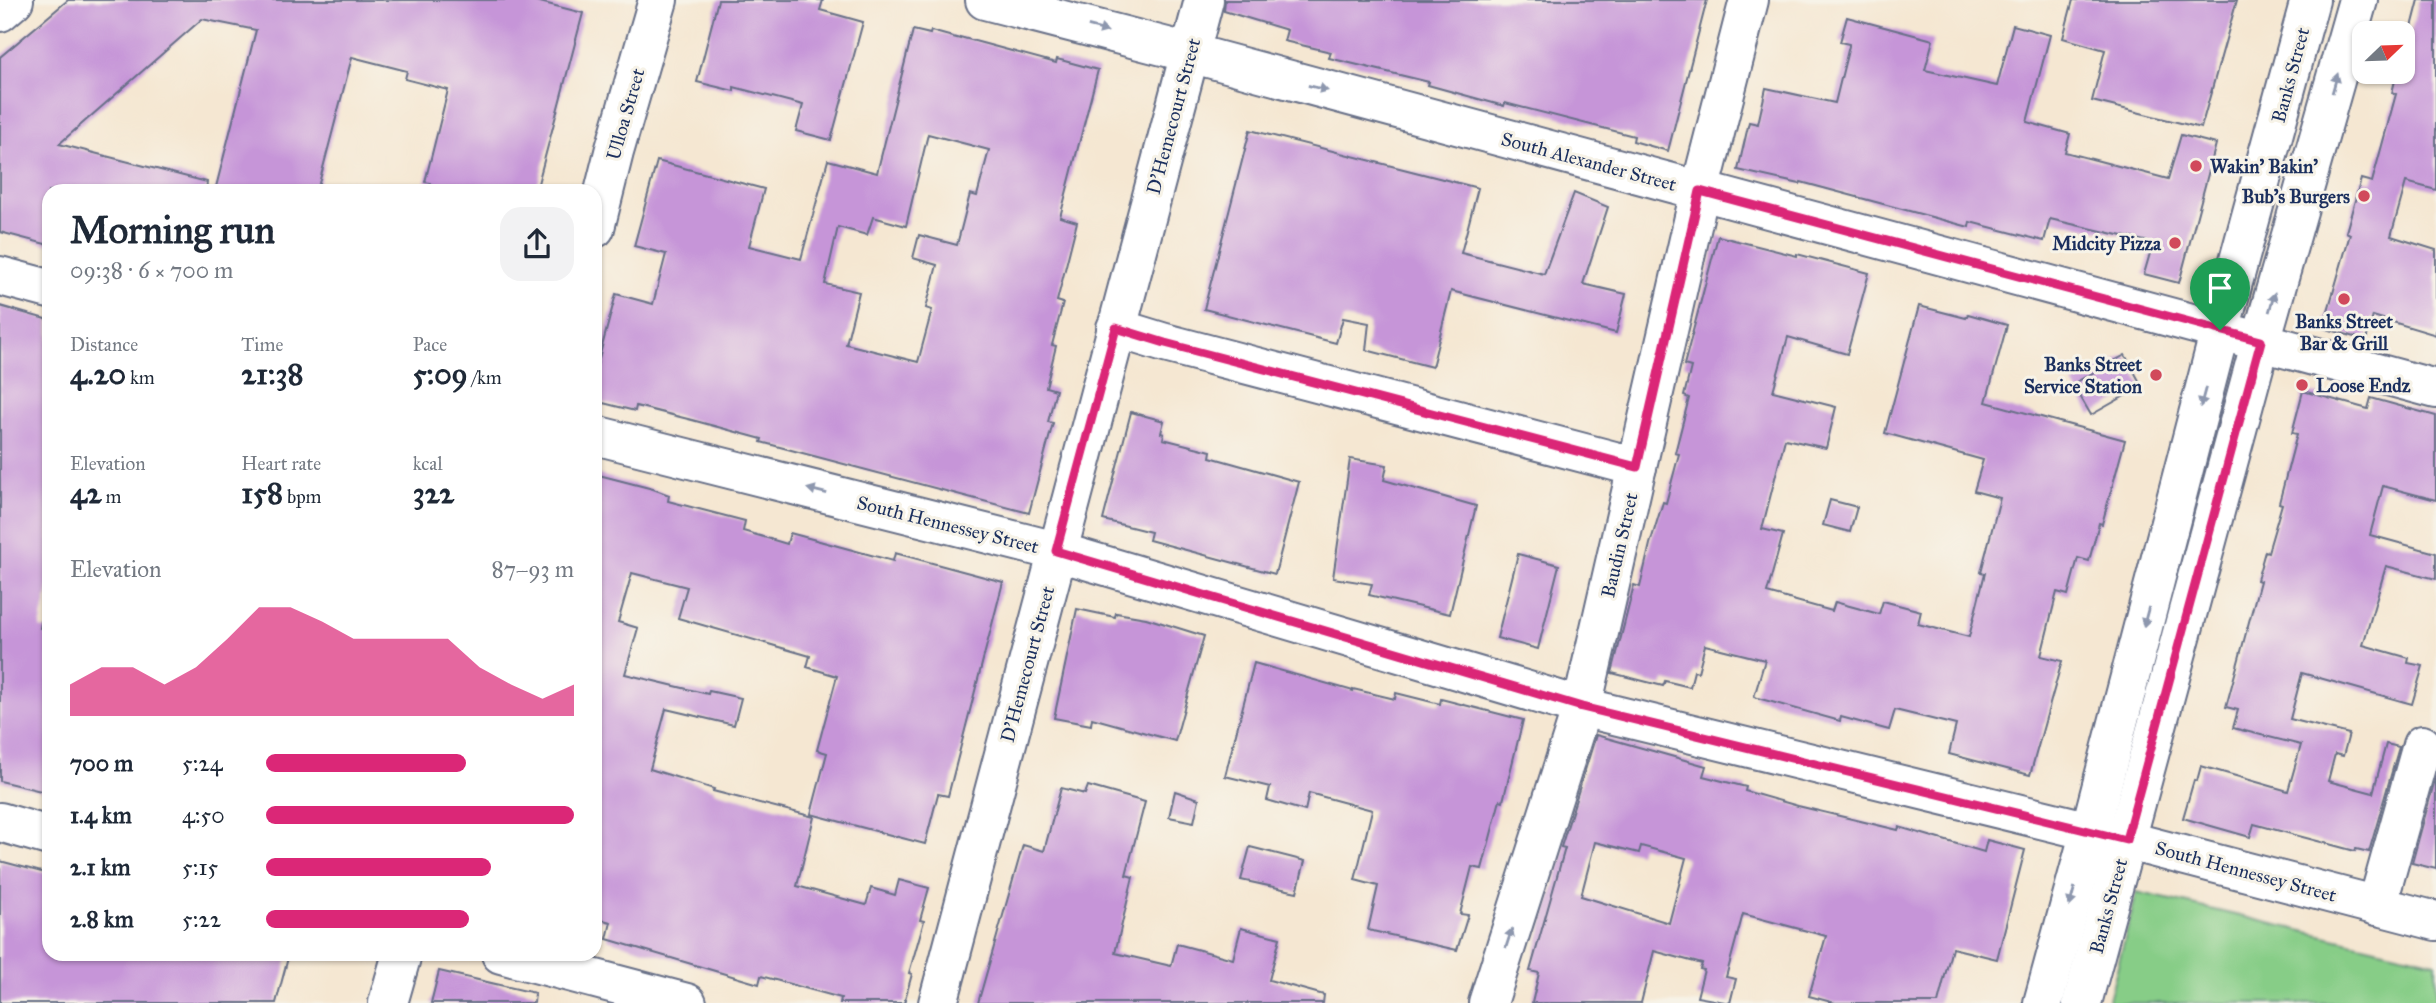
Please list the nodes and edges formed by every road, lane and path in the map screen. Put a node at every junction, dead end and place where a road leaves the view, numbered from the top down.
1 (14, 0) edge
2 (658, 0) edge
3 (985, 0) edge
4 (1204, 0) edge
5 (1749, 0) edge
6 (2310, 0) edge
7 (2358, 0) edge
8 (0, 12) edge
9 (1190, 53) junction
10 (1700, 191) junction
11 (602, 200) edge
12 (0, 276) edge
13 (42, 287) edge
14 (1116, 328) junction
15 (2220, 330) junction
16 (2261, 341) junction
17 (2436, 389) edge
18 (602, 437) edge
19 (1637, 467) junction
20 (1056, 551) junction
21 (1582, 707) junction
22 (2422, 745) dead end
23 (0, 822) edge
24 (42, 834) edge
25 (2108, 836) junction
26 (2377, 906) junction
27 (2436, 921) edge
28 (399, 961) edge
29 (528, 961) edge
30 (388, 1003) edge
31 (687, 1003) edge
32 (937, 1003) edge
33 (1488, 1003) edge
34 (2043, 1003) edge
35 (2082, 1003) edge

1 - 8 street
2 - 11 street, Ulloa Street
3 -> 9 street, South Alexander Street
4 - 9 street, D'Hemecourt Street
5 - 10 street, Baudin Street
6 - 15 street, Banks Street
16 -> 7 street, Banks Street
9 -> 10 street, South Alexander Street
9 - 14 street, D'Hemecourt Street
10 - 15 street, South Alexander Street
10 - 19 street, Baudin Street
12 - 13 street
14 - 19 street
14 - 20 street, D'Hemecourt Street
15 - 16 street, South Alexander Street
15 -> 25 street, Banks Street
16 - 17 street, South Alexander Street
16 - 25 street, Banks Street
20 -> 18 street, South Hennessey Street
19 - 21 street, Baudin Street
20 - 21 street, South Hennessey Street
20 - 32 street, D'Hemecourt Street
21 - 25 street, South Hennessey Street
33 -> 21 street, Baudin Street
22 - 26 street
23 - 24 street
25 - 26 street, South Hennessey Street
25 -> 34 street, Banks Street
25 - 35 street, Banks Street
26 - 27 street, South Hennessey Street
28 - 30 street
29 - 31 street

